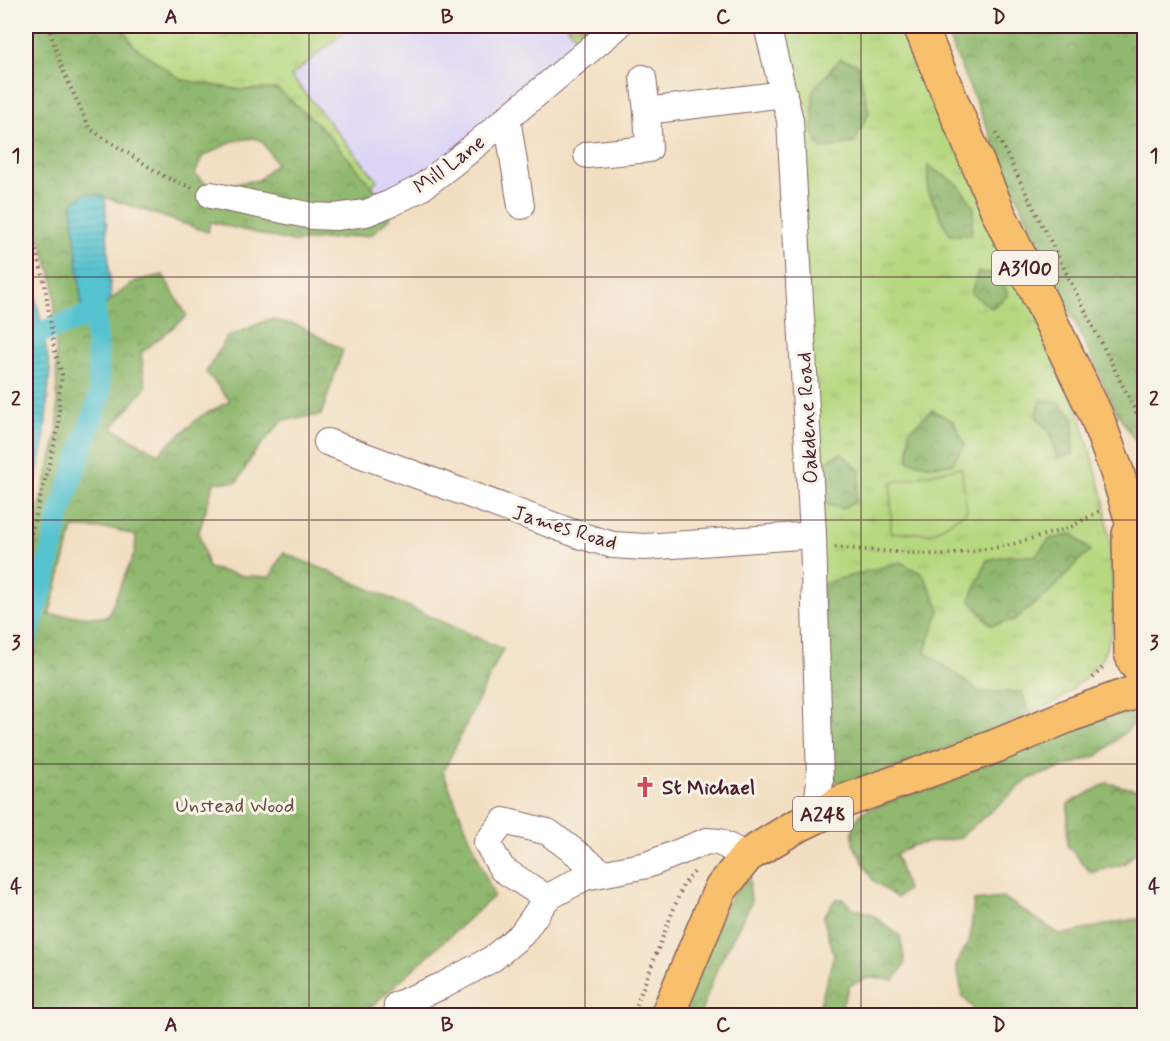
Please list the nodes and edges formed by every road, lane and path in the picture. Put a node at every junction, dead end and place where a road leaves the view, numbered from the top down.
1 (48, 26) edge
2 (618, 26) edge
3 (767, 26) edge
4 (920, 26) edge
5 (643, 78) dead end
6 (784, 94) junction
7 (647, 111) junction
8 (507, 118) junction
9 (993, 128) dead end
10 (587, 155) dead end
11 (211, 195) joint
12 (521, 206) dead end
13 (26, 216) edge
14 (1144, 428) edge
15 (327, 442) dead end
16 (1126, 501) junction
17 (814, 540) junction
18 (26, 554) edge
19 (1144, 561) edge
20 (1138, 648) edge
21 (1144, 689) edge
22 (1070, 715) junction
23 (826, 812) junction
24 (747, 856) junction
25 (603, 873) junction
26 (547, 898) junction
27 (397, 1005) dead end
28 (667, 1016) edge

1 - 11 path
2 - 8 street, Mill Lane
3 - 6 street, Oakdene Road
4 - 16 main road, A3100
5 - 7 street
6 - 7 street
6 - 17 street, Oakdene Road
7 - 10 street
8 - 11 street, Mill Lane
8 - 12 street
9 - 14 path
13 - 18 path
15 - 17 street, James Road
16 - 17 path
16 - 19 main road, A3100
16 - 20 main road, A3100
17 - 23 street, Oakdene Road
20 - 22 main road, A248
21 - 22 main road, A248
22 - 23 main road, A248
23 - 24 main road, A248
24 - 25 street
24 - 28 main road, A248
25 - 26 street
25 - 26 street
26 - 27 street

